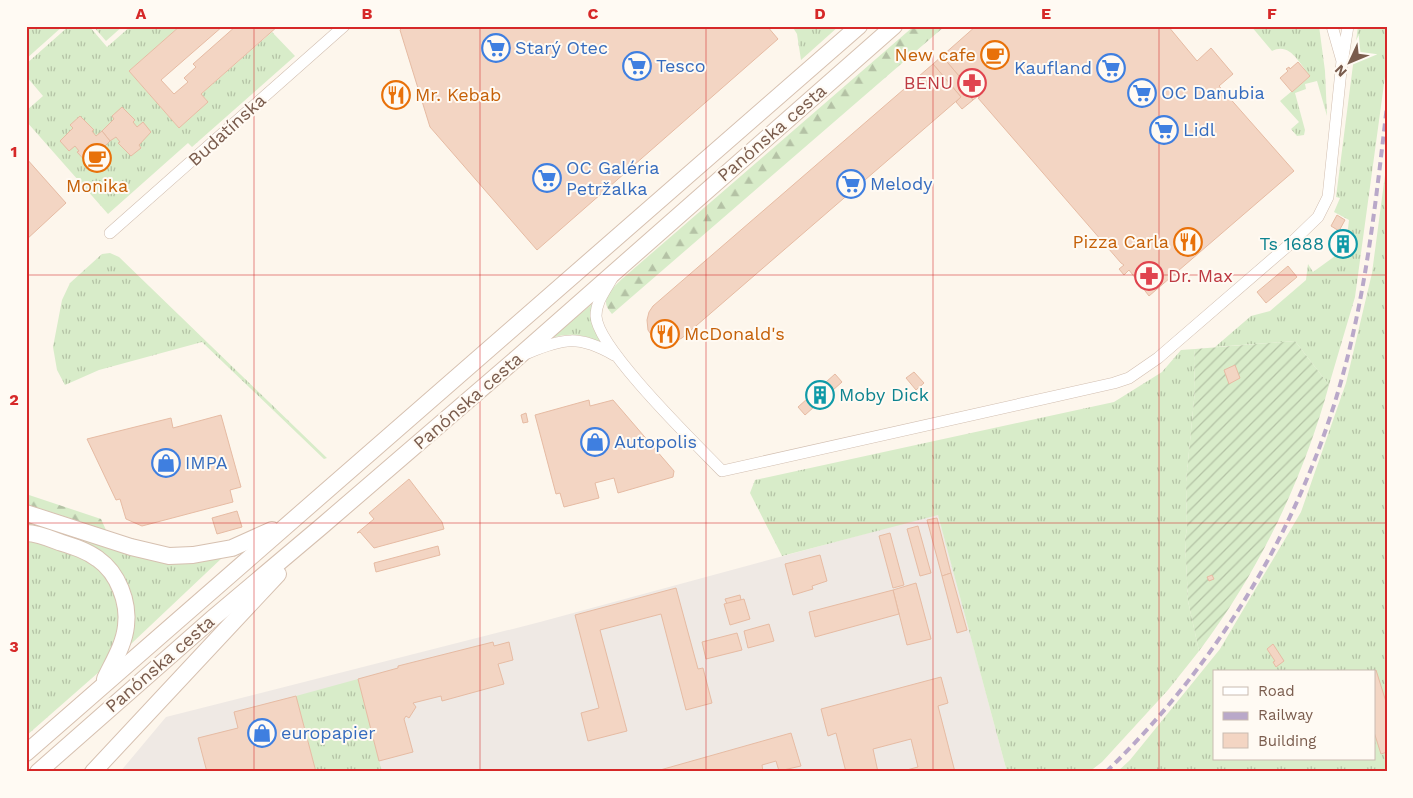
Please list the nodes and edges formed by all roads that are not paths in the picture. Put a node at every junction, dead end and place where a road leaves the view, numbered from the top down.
1 (344, 26) edge
2 (859, 26) edge
3 (894, 26) edge
4 (1332, 26) edge
5 (1348, 26) edge
6 (1342, 61) junction
7 (110, 233) dead end
8 (616, 271) junction
9 (616, 356) junction
10 (517, 358) junction
11 (26, 513) edge
12 (292, 520) junction
13 (322, 526) junction
14 (26, 533) edge
15 (102, 686) junction
16 (26, 753) edge
17 (38, 772) edge
18 (93, 772) edge

1 - 7 street, Budatínska
2 - 12 main road, Panónska cesta
3 - 8 main road, Panónska cesta
4 - 6 street
5 - 6 street
6 - 9 street
8 - 9 street
8 - 10 main road, Panónska cesta
9 - 10 street
10 - 13 main road, Panónska cesta
11 - 12 main road
12 - 15 main road, Panónska cesta
13 - 17 main road, Panónska cesta
13 - 18 main road
14 - 15 main road
15 - 16 main road, Panónska cesta

